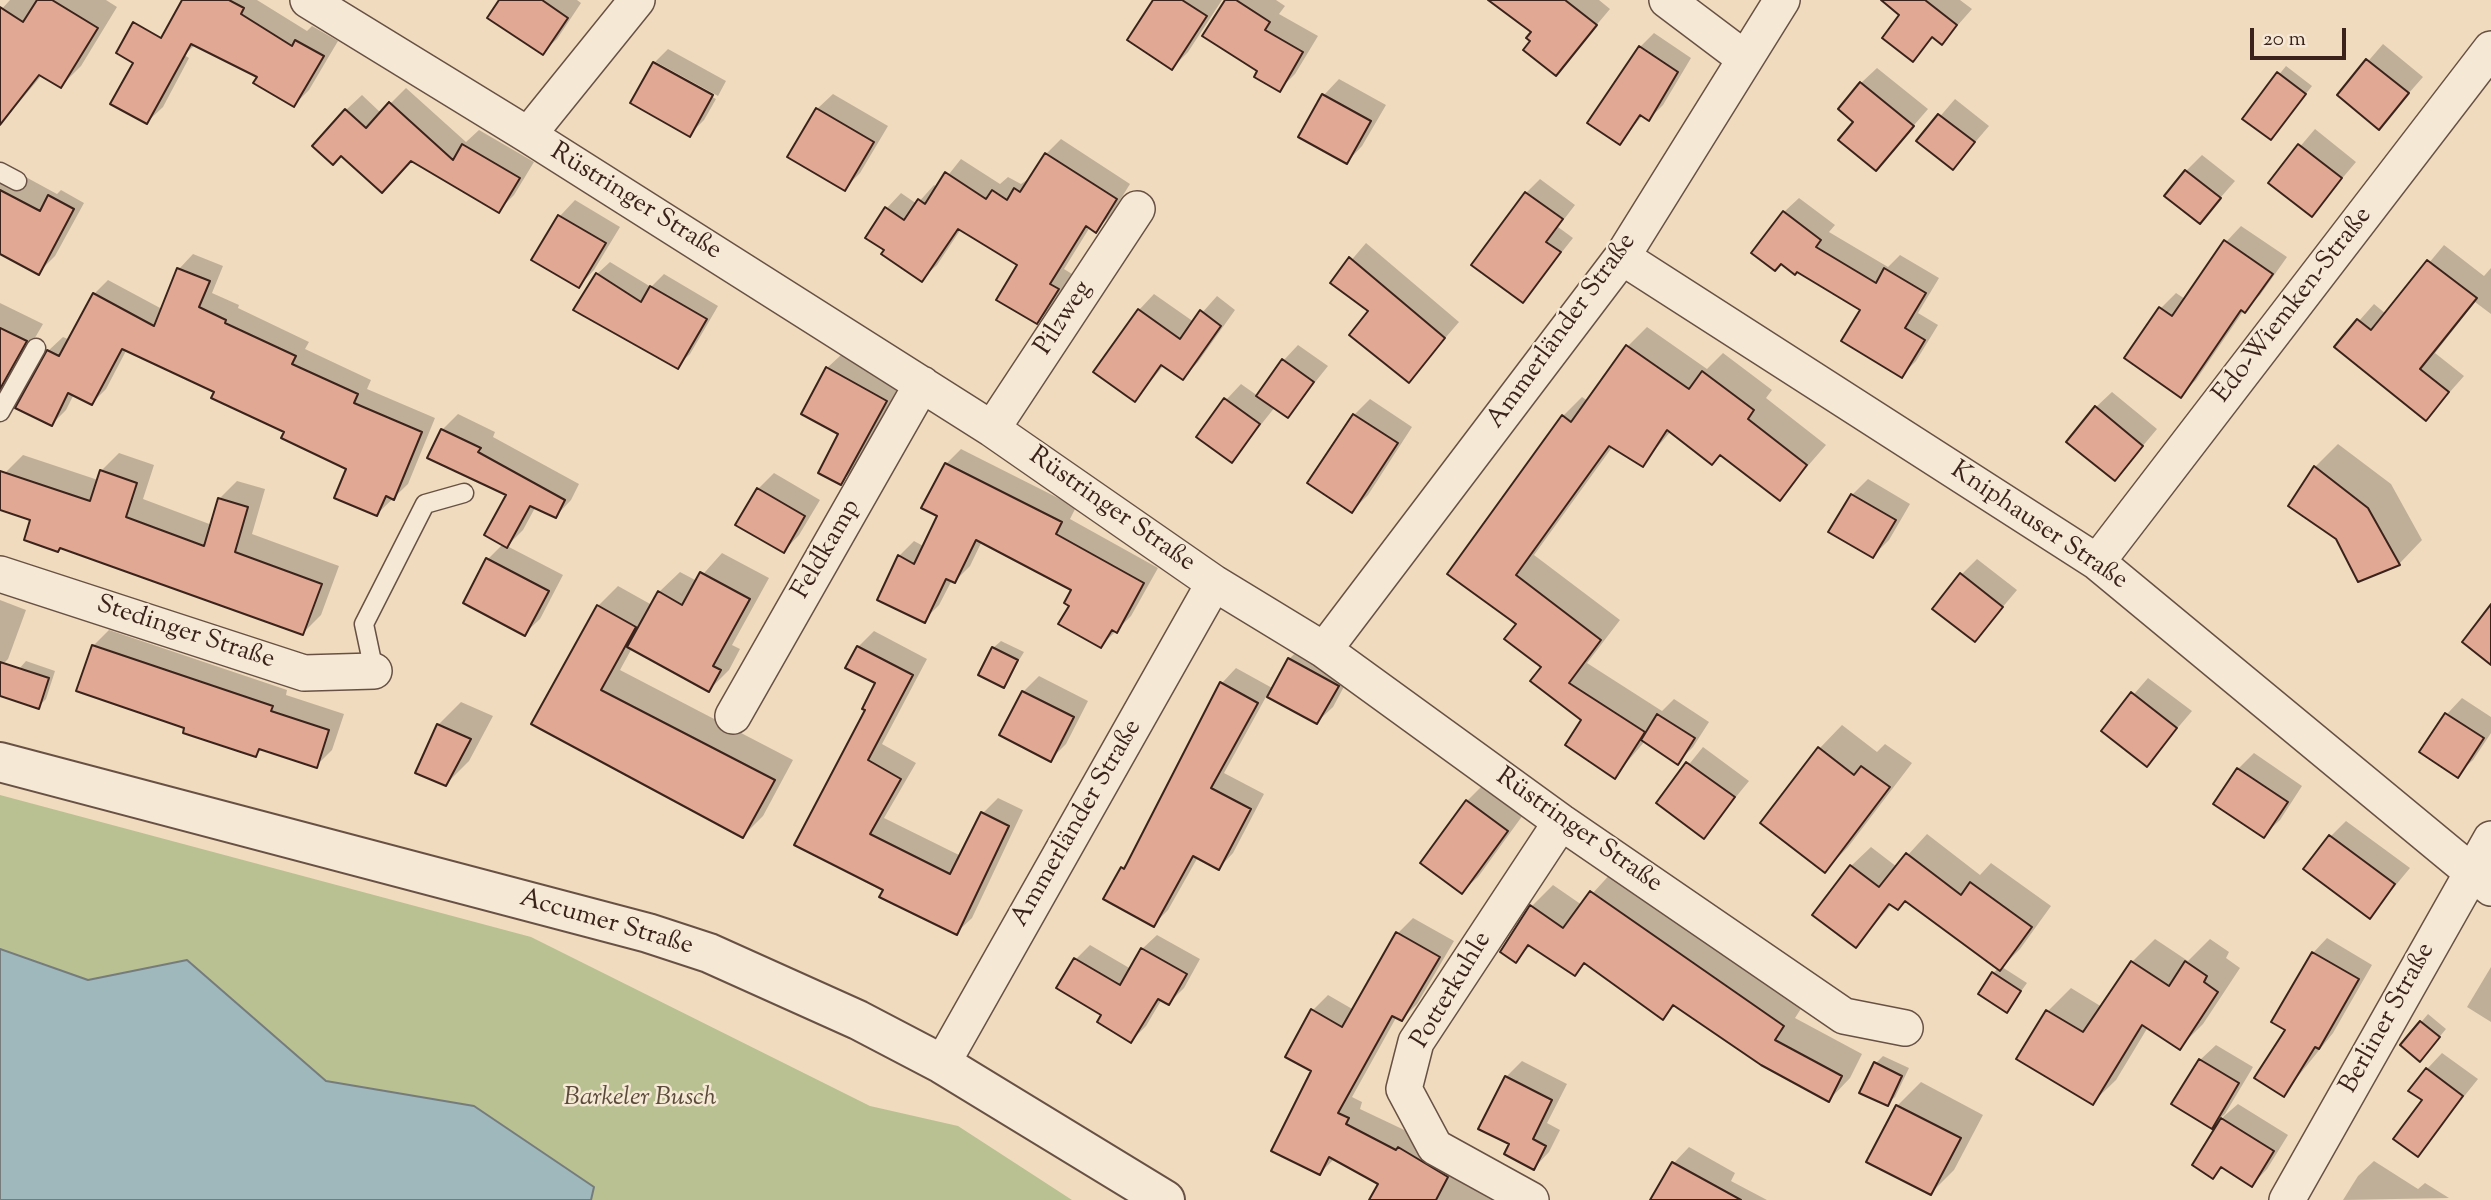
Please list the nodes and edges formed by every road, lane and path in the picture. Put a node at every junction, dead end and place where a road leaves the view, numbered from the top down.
1 (308, 0) edge
2 (637, 0) edge
3 (1667, 0) edge
4 (1782, 0) edge
5 (2491, 49) edge
6 (1744, 58) junction
7 (528, 135) junction
8 (0, 172) edge
9 (17, 181) dead end
10 (1137, 209) dead end
11 (1622, 257) junction
12 (36, 348) dead end
13 (922, 384) junction
14 (0, 412) edge
15 (992, 429) junction
16 (464, 493) dead end
17 (2097, 562) junction
18 (0, 573) edge
19 (1214, 583) junction
20 (1324, 650) junction
21 (374, 671) joint
22 (733, 716) dead end
23 (0, 762) edge
24 (1561, 822) junction
25 (2491, 839) edge
26 (2482, 879) edge
27 (1905, 1028) dead end
28 (942, 1064) junction
29 (1166, 1200) edge
30 (1531, 1200) edge
31 (2287, 1200) edge

1 - 7 street, Rüstringer Straße
2 - 7 street
3 - 6 street
4 - 6 street, Ammerländer Straße
5 - 17 street, Edo-Wiemken-Straße
6 - 11 street, Ammerländer Straße
7 - 13 street, Rüstringer Straße
8 - 9 lane
10 - 15 street, Pilzweg
11 - 17 street, Kniphauser Straße
11 - 20 street, Ammerländer Straße
12 - 14 lane
13 - 15 street, Rüstringer Straße
13 - 22 street, Feldkamp
15 - 19 street, Rüstringer Straße
16 - 21 lane
17 - 26 street, Kniphauser Straße
18 - 21 street, Stedinger Straße
19 - 20 street, Rüstringer Straße
19 - 28 street, Ammerländer Straße
20 - 24 street, Rüstringer Straße
23 - 28 street, Accumer Straße
24 - 27 street, Rüstringer Straße
24 - 30 street, Potterkuhle
25 - 26 street, Berliner Straße
26 - 31 street, Berliner Straße
28 - 29 street, Accumer Straße

